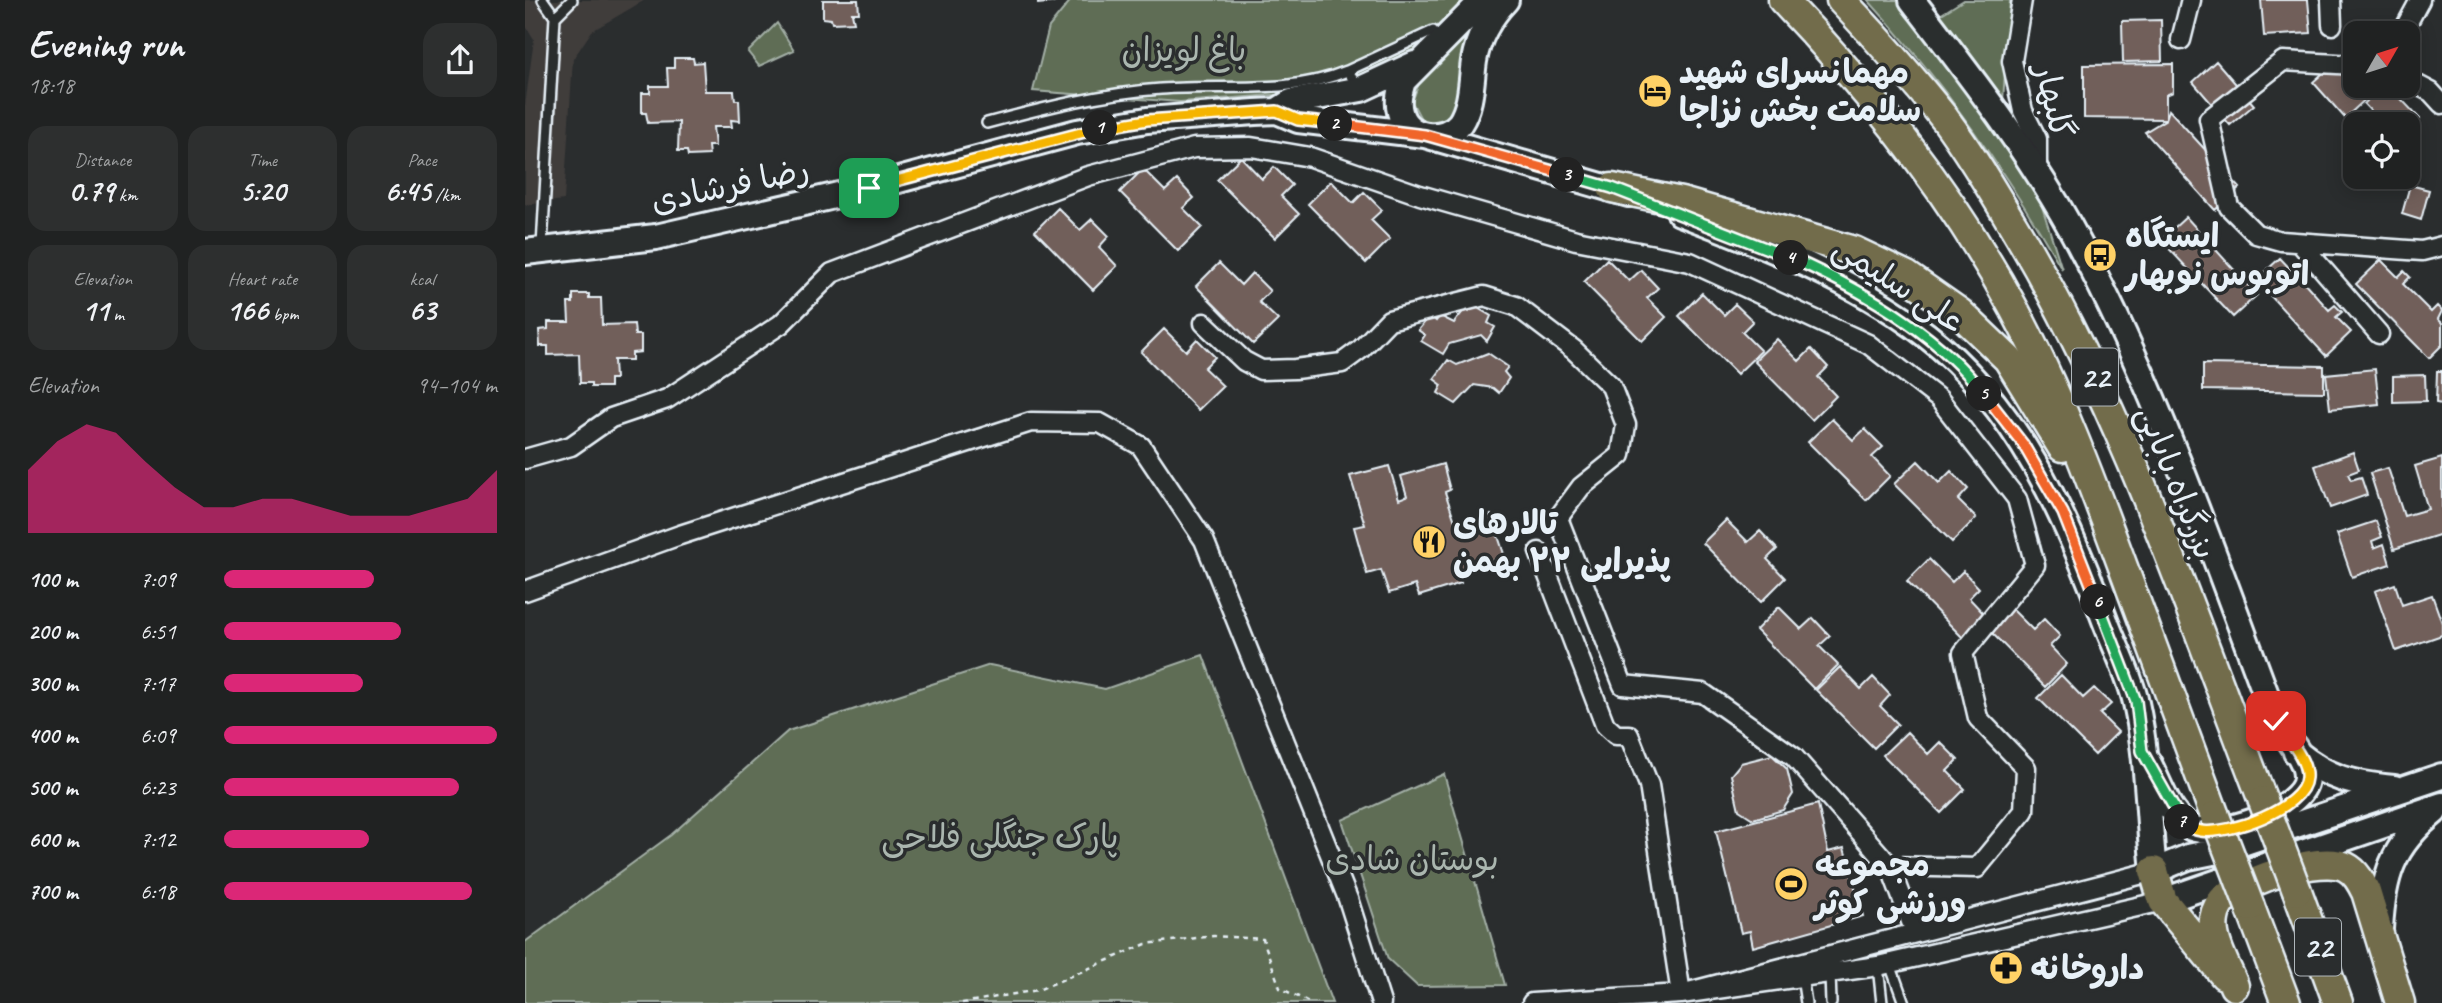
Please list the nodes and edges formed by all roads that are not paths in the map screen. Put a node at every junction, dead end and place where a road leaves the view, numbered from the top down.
1 (543, 0) edge
2 (572, 0) edge
3 (1482, 0) edge
4 (1506, 0) edge
5 (1761, 0) edge
6 (1783, 0) edge
7 (1840, 0) edge
8 (1912, 0) edge
9 (2022, 0) edge
10 (2191, 0) edge
11 (2331, 0) edge
12 (2420, 0) edge
13 (555, 17) junction
14 (2409, 21) edge
15 (2332, 25) dead end
16 (1433, 30) dead end
17 (2181, 40) dead end
18 (1419, 62) junction
19 (2343, 64) edge
20 (1354, 80) junction
21 (1859, 86) junction
22 (2420, 86) edge
23 (2442, 104) edge
24 (1277, 111) junction
25 (987, 123) dead end
26 (1425, 135) junction
27 (2037, 173) junction
28 (1612, 188) junction
29 (2300, 243) junction
30 (2442, 246) edge
31 (533, 250) edge
32 (1204, 323) dead end
33 (2379, 334) dead end
34 (525, 459) edge
35 (2106, 521) junction
36 (1539, 552) dead end
37 (525, 591) edge
38 (2142, 751) junction
39 (2296, 752) junction
40 (2442, 776) edge
41 (2403, 789) junction
42 (2442, 805) edge
43 (1890, 866) junction
44 (2154, 871) junction
45 (2163, 901) junction
46 (1915, 932) junction
47 (2380, 933) junction
48 (1884, 965) junction
49 (1830, 973) junction
50 (1801, 977) junction
51 (1681, 994) junction
52 (2237, 995) edge
53 (1381, 1003) edge
54 (1532, 1003) edge
55 (1805, 1003) edge
56 (1832, 1003) edge
57 (1882, 1003) edge
58 (1904, 1003) edge
59 (2286, 1003) edge
60 (2338, 1003) edge
61 (2400, 1003) edge

1 - 13 lane
2 - 13 lane
3 - 18 main road
4 - 26 main road
5 - 21 main road, 22
6 - 21 main road, 22
7 - 60 main road, بزرگراه بابایی / 22, bridge
8 - 27 main road
9 - 27 street, گلبهار
10 - 17 street
11 - 15 street
12 - 14 street
13 - 31 lane
16 - 20 lane
18 - 20 main road
18 - 26 main road
19 - 29 street
20 - 24 main road
20 - 25 lane
21 - 35 main road, 22
22 - 23 street
24 - 26 main road, علی سلیمی
24 - 31 main road, رضا فرشادی
26 - 28 main road, علی سلیمی
27 - 39 main road
28 - 35 main road
28 - 38 main road, علی سلیمی
29 - 30 street
29 - 33 street
32 - 43 street
34 - 43 street
35 - 59 main road, 22, bridge
36 - 51 street
37 - 53 street
38 - 39 main road
38 - 44 main road, علی سلیمی
39 - 41 main road
40 - 41 main road
41 - 44 main road
42 - 45 main road
42 - 47 main road
43 - 46 street
44 - 45 main road, علی سلیمی
44 - 46 street
45 - 48 street
45 - 52 main road, علی سلیمی
46 - 51 street
47 - 52 main road
47 - 61 main road
48 - 49 street
48 - 57 lane
48 - 58 lane
49 - 50 street
49 - 56 lane
50 - 51 street
50 - 55 lane
51 - 54 street

